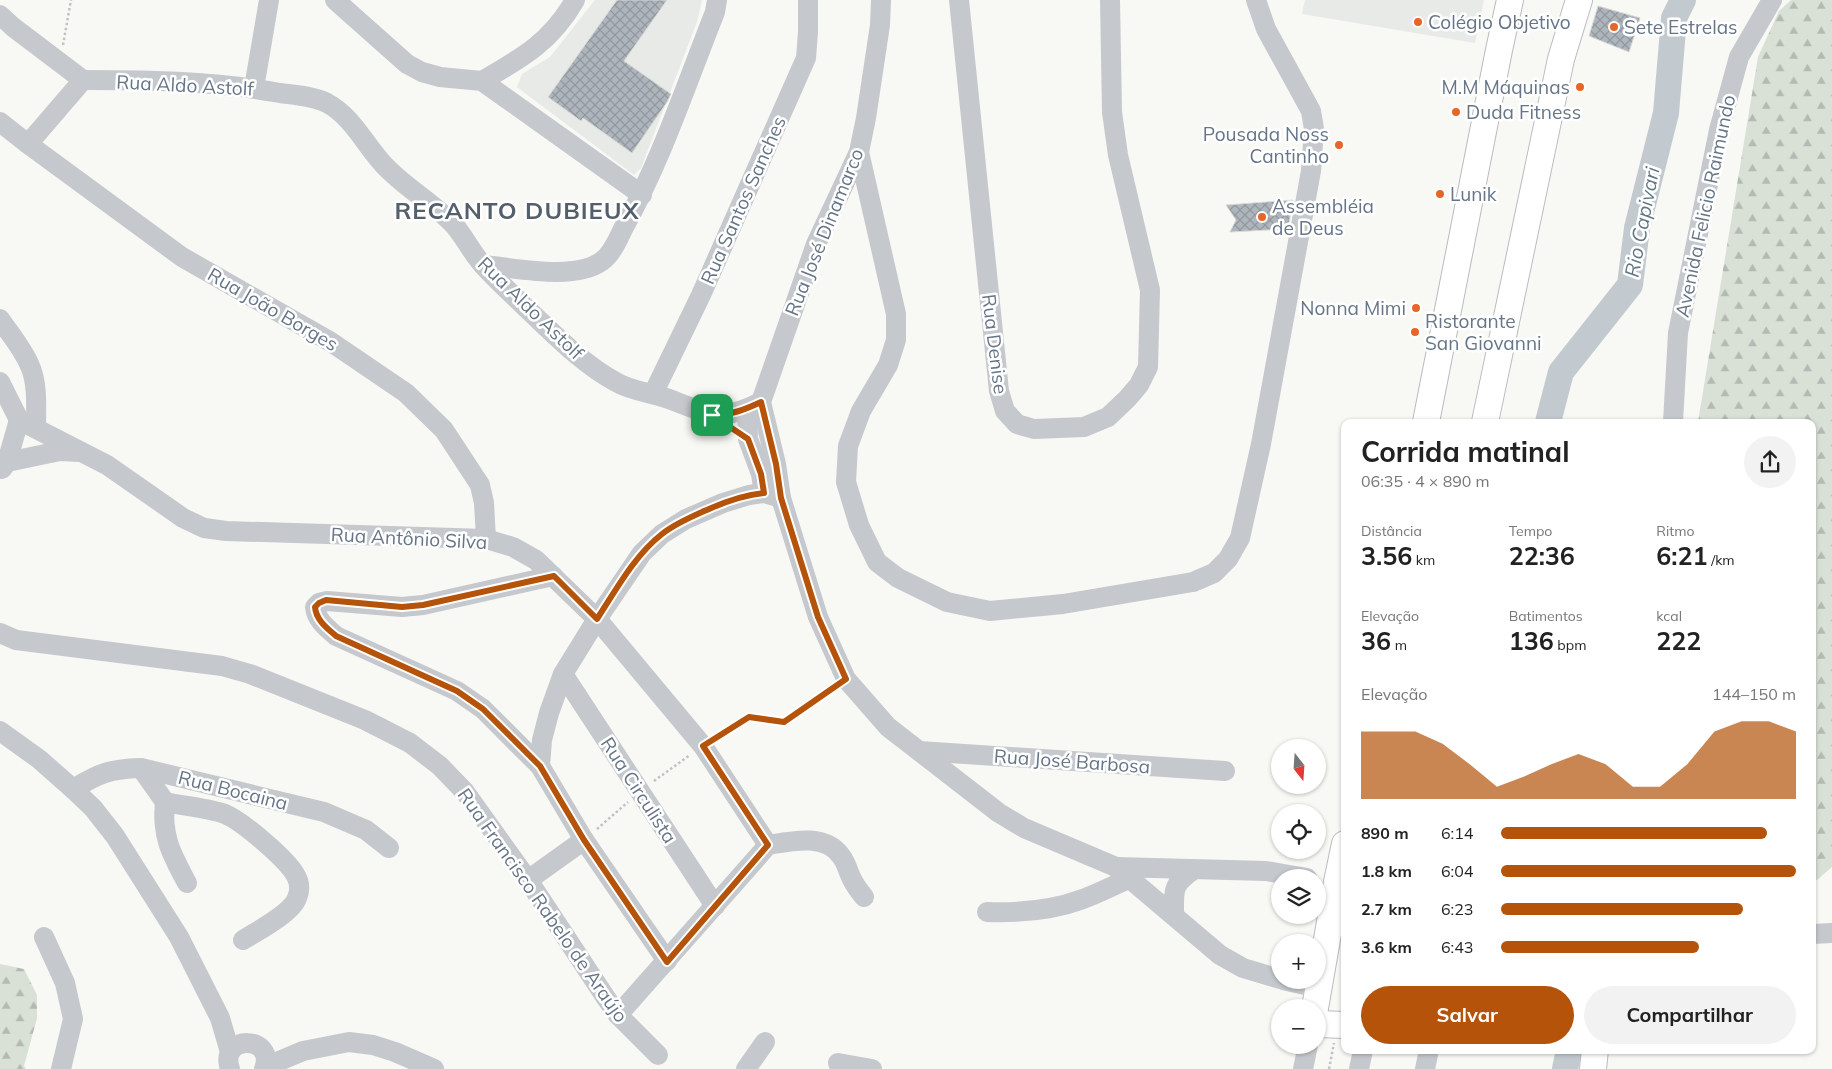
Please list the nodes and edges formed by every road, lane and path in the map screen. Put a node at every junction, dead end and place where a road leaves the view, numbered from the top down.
1 (71, 0) edge
2 (269, 0) edge
3 (335, 0) edge
4 (575, 0) edge
5 (717, 0) edge
6 (808, 0) edge
7 (882, 0) edge
8 (959, 0) edge
9 (1110, 0) edge
10 (1256, 0) edge
11 (1772, 0) edge
12 (1509, 1) edge
13 (1577, 2) edge
14 (0, 15) edge
15 (60, 63) junction
16 (83, 80) junction
17 (482, 81) junction
18 (254, 88) junction
19 (0, 122) edge
20 (28, 144) junction
21 (859, 152) junction
22 (642, 195) junction
23 (483, 265) junction
24 (0, 319) edge
25 (0, 382) edge
26 (653, 394) junction
27 (754, 405) junction
28 (712, 415) junction
29 (1427, 419) edge
30 (1486, 419) edge
31 (1673, 419) edge
32 (28, 424) junction
33 (748, 439) junction
34 (80, 452) junction
35 (4, 467) edge
36 (772, 496) junction
37 (486, 539) junction
38 (554, 576) junction
39 (597, 619) junction
40 (0, 633) edge
41 (563, 674) junction
42 (846, 679) junction
43 (0, 731) edge
44 (703, 746) junction
45 (919, 752) junction
46 (540, 766) junction
47 (141, 768) junction
48 (1225, 771) dead end
49 (73, 789) junction
50 (165, 802) junction
51 (584, 840) junction
52 (768, 845) junction
53 (389, 848) dead end
54 (1341, 857) edge
55 (1192, 870) junction
56 (1123, 872) junction
57 (1271, 872) edge
58 (528, 880) junction
59 (1333, 882) edge
60 (187, 884) dead end
61 (864, 897) dead end
62 (715, 906) junction
63 (988, 912) dead end
64 (1174, 914) junction
65 (1832, 933) edge
66 (1816, 934) edge
67 (44, 937) dead end
68 (243, 940) dead end
69 (667, 962) junction
70 (1271, 977) edge
71 (1299, 989) edge
72 (1316, 998) edge
73 (618, 1015) junction
74 (1333, 1025) edge
75 (766, 1042) dead end
76 (1306, 1054) edge
77 (1362, 1054) edge
78 (1428, 1054) edge
79 (658, 1056) dead end
80 (244, 1061) edge
81 (838, 1063) dead end
82 (425, 1064) edge
83 (61, 1069) edge
84 (746, 1069) edge
85 (872, 1069) edge
86 (1303, 1069) edge
87 (1329, 1069) edge
88 (1359, 1069) edge
89 (1425, 1069) edge

1 - 15 path
2 - 18 street
3 - 17 street
4 - 17 street
5 - 22 street
6 - 26 street, Rua Santos Sanches
7 - 21 street, Rua José Dinamarco
8 - 9 street, Rua Denise
10 - 21 street
11 - 31 street, Avenida Felicio Raimundo
12 - 29 main road
13 - 30 main road
14 - 15 street
15 - 16 street
16 - 18 street, Rua Aldo Astolf
16 - 20 street
17 - 22 street
18 - 23 street, Rua Aldo Astolf
19 - 20 street, Rua João Borges
20 - 37 street, Rua João Borges
21 - 27 street, Rua José Dinamarco
22 - 23 street
23 - 26 street, Rua Aldo Astolf
24 - 32 street
25 - 32 street
26 - 28 street, Rua Aldo Astolf
27 - 28 street, Rua Aldo Astolf
27 - 33 street
27 - 36 street
28 - 33 street
32 - 34 street, Rua Antônio Silva
32 - 35 street
33 - 36 street
34 - 35 street, Rua Antônio Silva
34 - 37 street, Rua Antônio Silva
36 - 39 street
36 - 42 street
37 - 38 street, Rua Antônio Silva
38 - 39 street, Rua Antônio Silva
38 - 46 street
39 - 41 street
39 - 44 street, Rua Antônio Silva
40 - 58 street, Rua Francisco Rabelo de Araújo
41 - 46 street
41 - 62 street, Rua Circulista
42 - 44 path
42 - 45 street
43 - 49 street
44 - 52 street, Rua Antônio Silva
45 - 48 street, Rua José Barbosa
45 - 56 street
46 - 51 street
47 - 49 street, Rua Bocaina
47 - 50 street
47 - 53 street, Rua Bocaina
49 - 80 street
50 - 60 street
50 - 68 street
51 - 58 street
51 - 69 street
52 - 61 street
52 - 62 street
54 - 59 main road
55 - 56 street
55 - 57 street
55 - 64 street
56 - 63 street
56 - 64 street
58 - 73 street, Rua Francisco Rabelo de Araújo
59 - 72 main road
62 - 69 street
64 - 70 street
65 - 66 street
67 - 83 street
69 - 73 street
71 - 72 street
73 - 79 street, Rua Francisco Rabelo de Araújo
74 - 87 path
75 - 84 street
76 - 86 street
77 - 88 street
78 - 89 street
80 - 82 street
81 - 85 street

